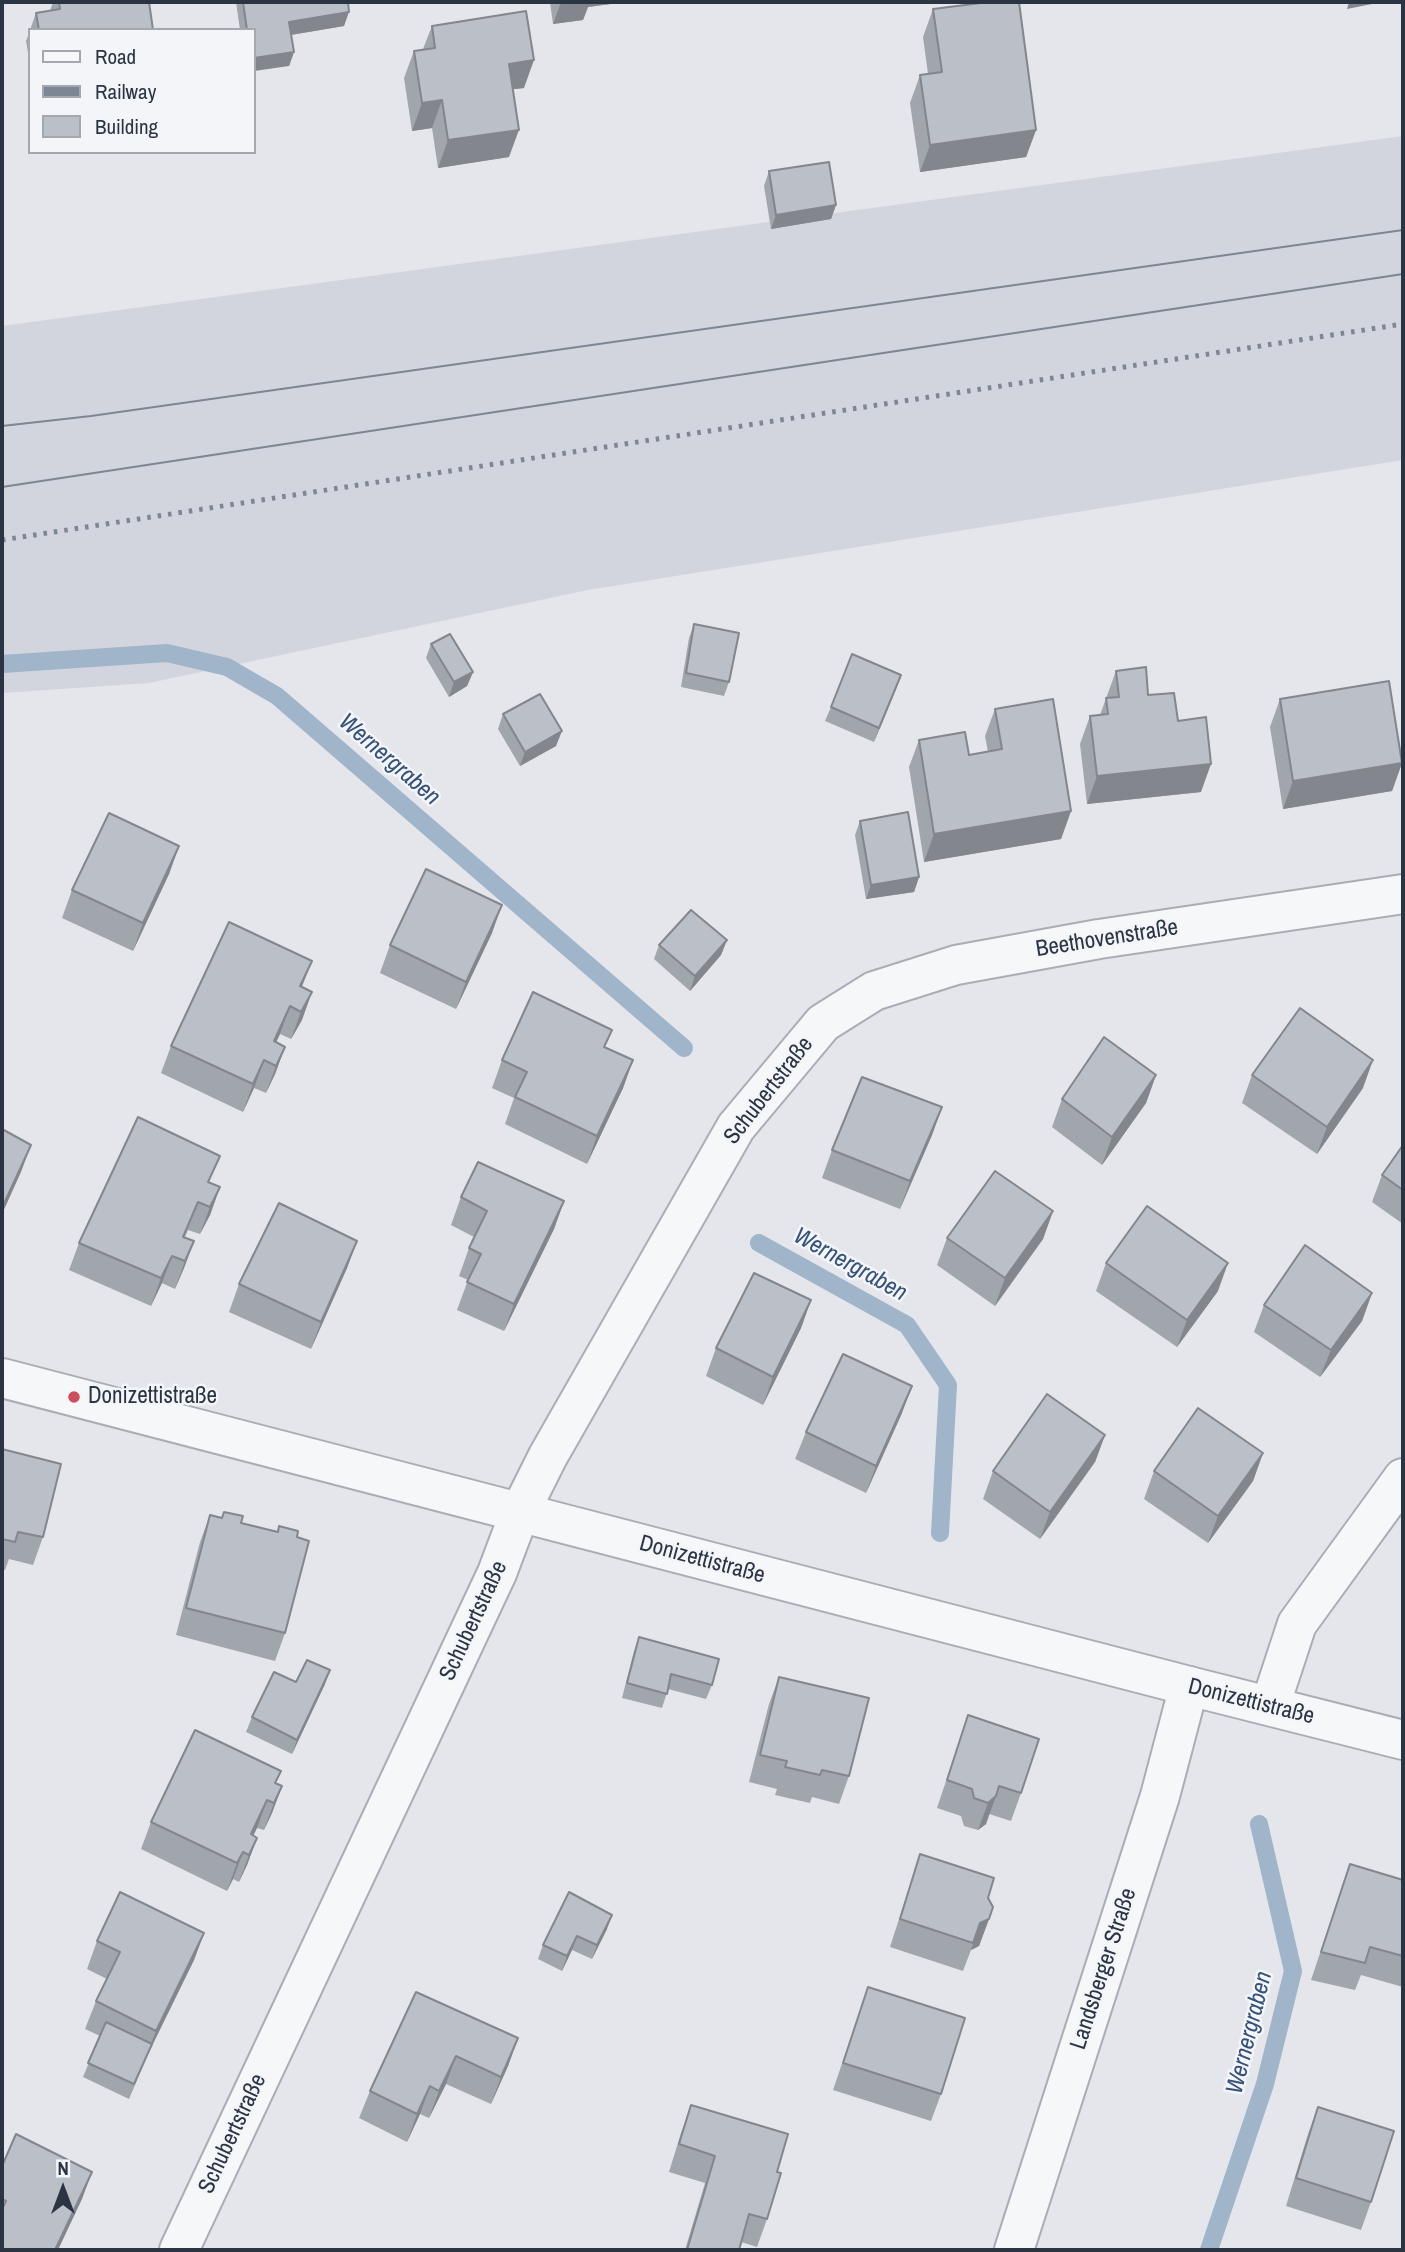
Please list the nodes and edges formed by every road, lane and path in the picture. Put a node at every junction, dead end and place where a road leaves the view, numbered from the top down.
1 (1403, 894) edge
2 (823, 1023) joint
3 (2, 1378) edge
4 (1403, 1478) edge
5 (520, 1512) junction
6 (1189, 1686) junction
7 (1270, 1706) junction
8 (1403, 1740) edge
9 (179, 2250) edge
10 (1014, 2250) edge

1 - 2 street, Beethovenstraße
2 - 5 street, Schubertstraße
3 - 5 street, Donizettistraße
4 - 7 street
5 - 6 street, Donizettistraße
5 - 9 street, Schubertstraße
6 - 7 street, Donizettistraße
6 - 10 street, Landsberger Straße
7 - 8 street, Donizettistraße

